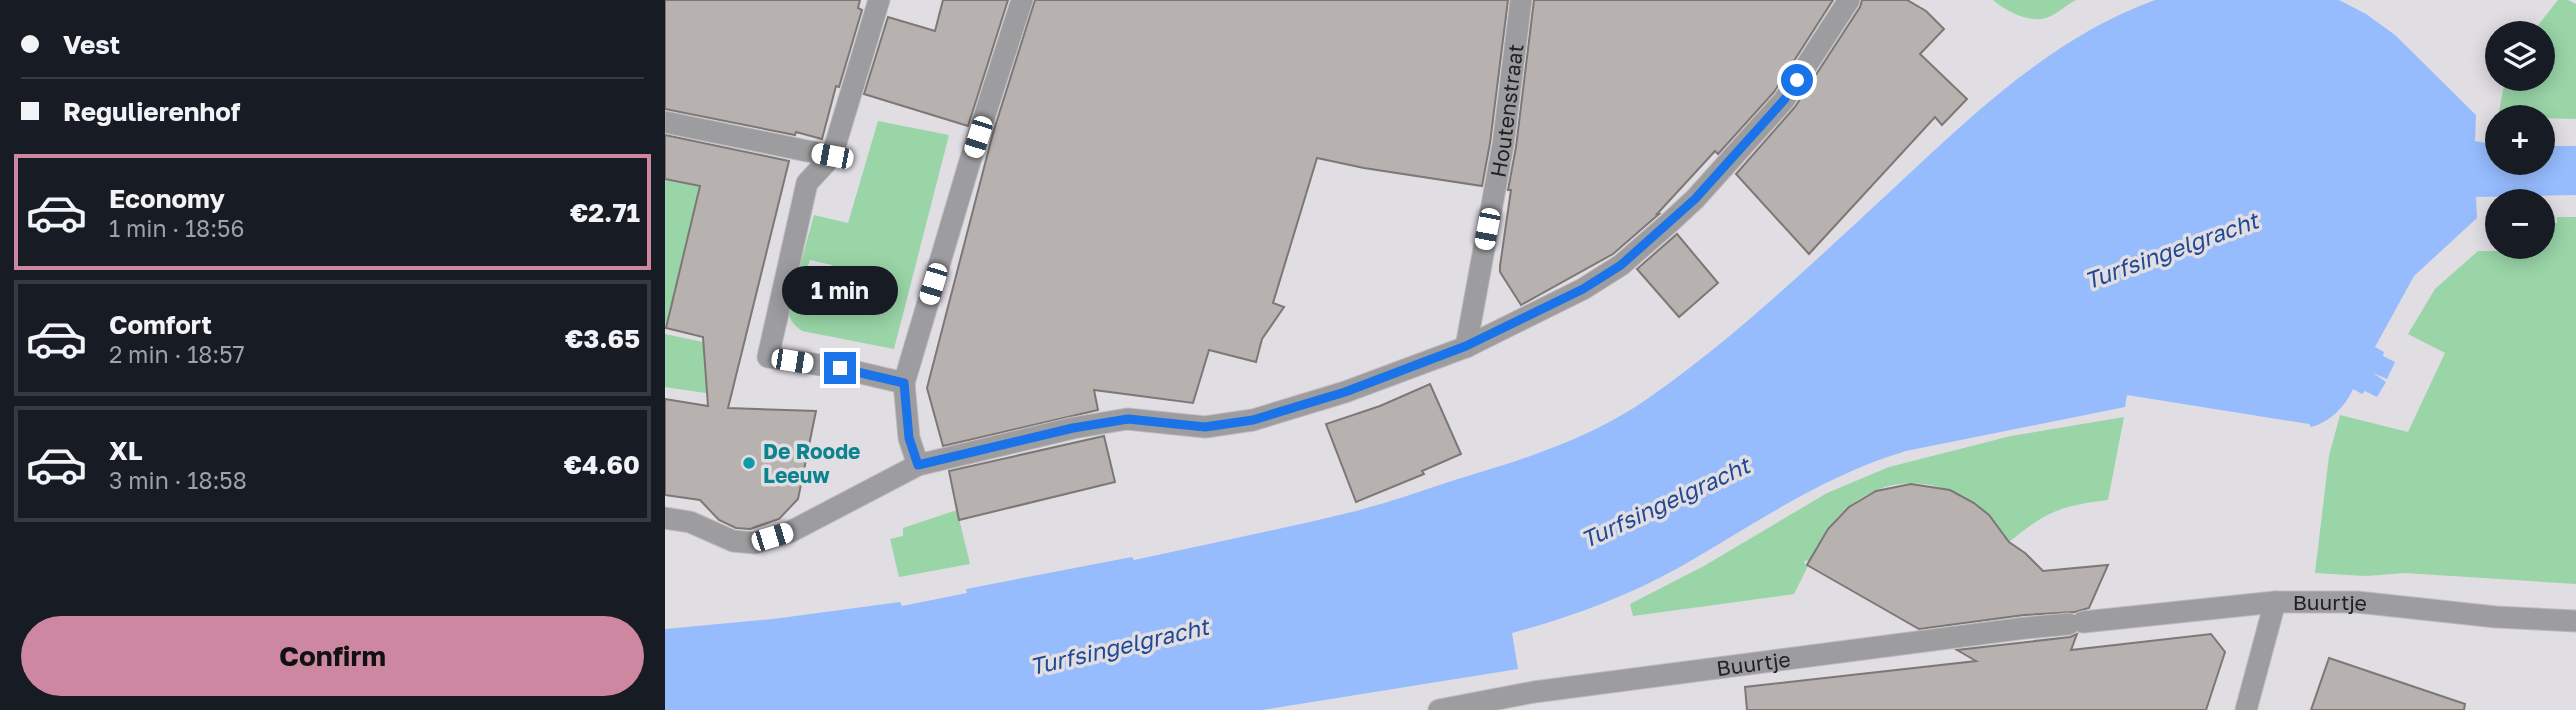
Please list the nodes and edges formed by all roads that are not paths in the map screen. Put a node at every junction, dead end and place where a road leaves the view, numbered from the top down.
1 (879, 0) edge
2 (1022, 0) edge
3 (1521, 0) edge
4 (1849, 0) edge
5 (665, 122) edge
6 (832, 156) junction
7 (1466, 346) junction
8 (904, 383) junction
9 (918, 465) junction
10 (665, 518) edge
11 (2275, 602) junction
12 (2576, 621) edge
13 (1439, 710) edge
14 (2246, 710) edge

1 - 6 street
2 - 8 street
3 - 7 street, Houtenstraat
4 - 7 street
5 - 6 street
6 - 8 street
7 - 9 street
8 - 9 street
9 - 10 street
11 - 12 street, Buurtje
11 - 13 street, Buurtje
11 - 14 street

